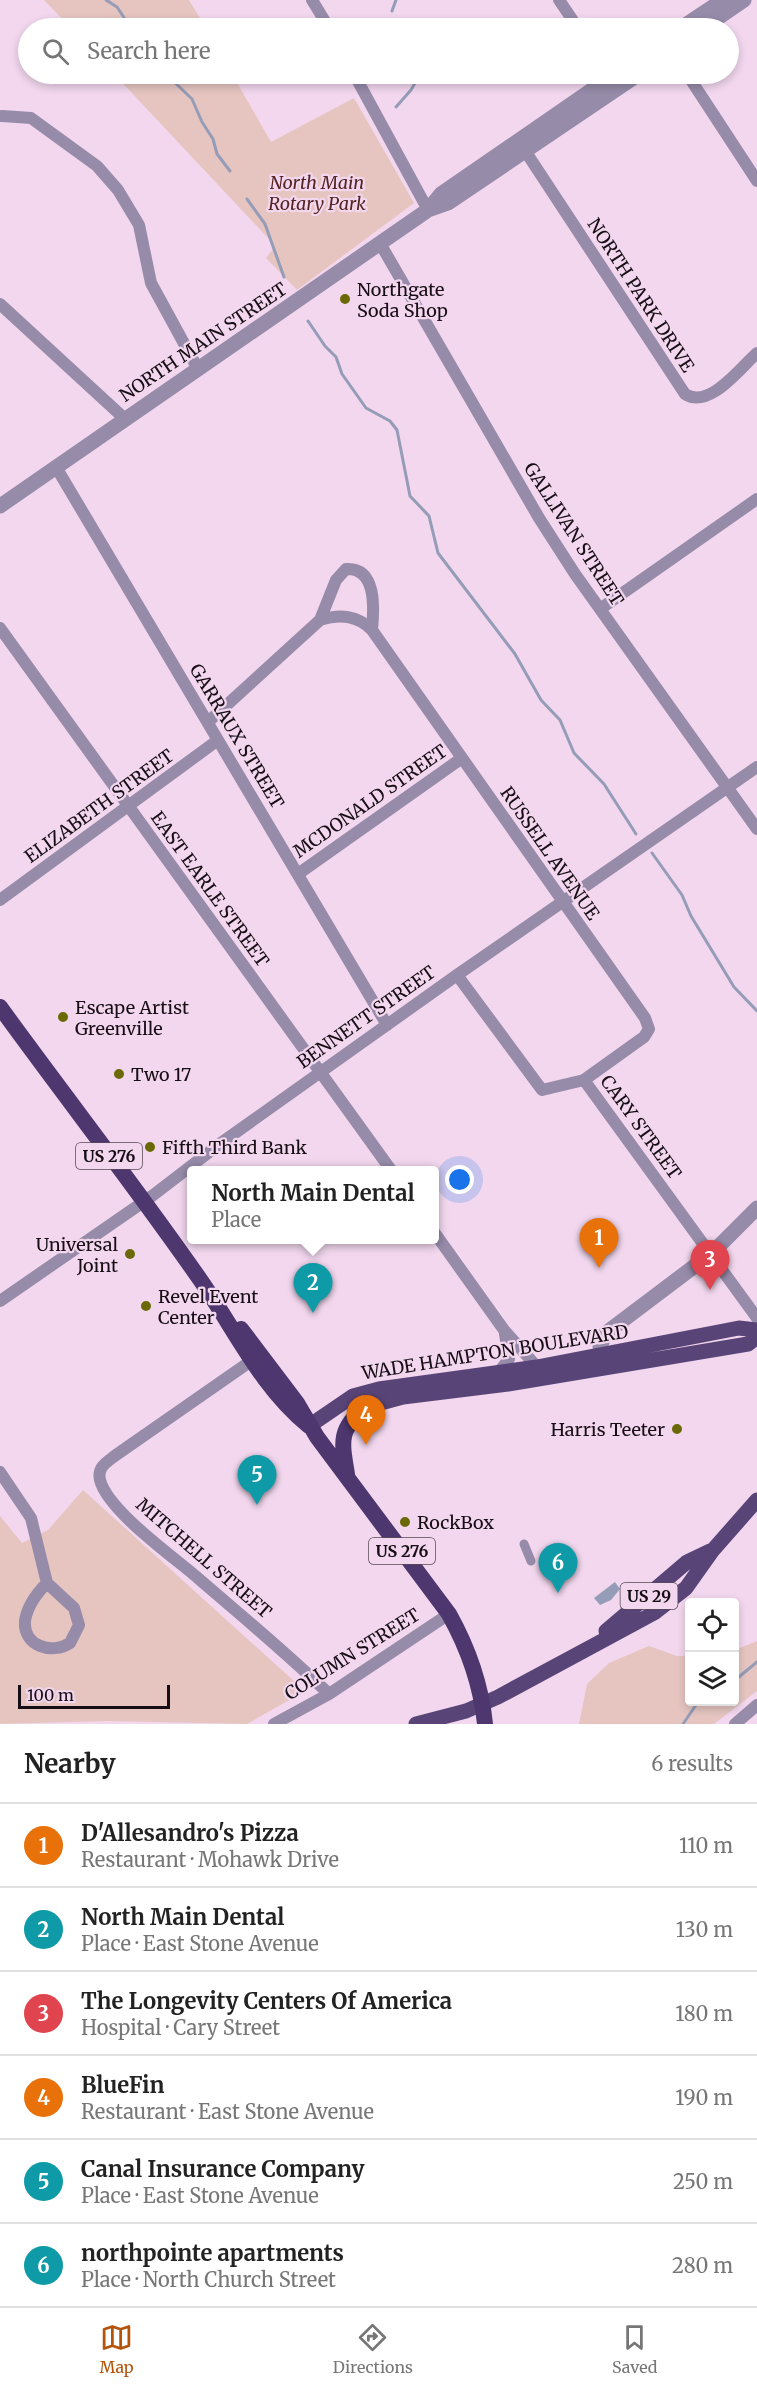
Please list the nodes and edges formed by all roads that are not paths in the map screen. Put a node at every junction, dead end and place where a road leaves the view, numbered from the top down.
1 (312, 0) edge
2 (559, 0) edge
3 (723, 0) edge
4 (744, 0) edge
5 (322, 18) edge
6 (571, 18) edge
7 (696, 18) edge
8 (718, 18) edge
9 (359, 84) edge
10 (605, 84) edge
11 (694, 84) edge
12 (2, 116) dead end
13 (522, 146) junction
14 (757, 181) edge
15 (428, 210) junction
16 (381, 245) junction
17 (0, 304) edge
18 (757, 353) edge
19 (198, 369) junction
20 (125, 419) junction
21 (56, 467) junction
22 (757, 499) edge
23 (0, 506) edge
24 (600, 609) junction
25 (320, 620) junction
26 (0, 628) edge
27 (372, 630) junction
28 (208, 722) junction
29 (218, 740) junction
30 (462, 758) junction
31 (757, 767) edge
32 (727, 787) junction
33 (129, 806) junction
34 (757, 829) edge
35 (298, 874) junction
36 (0, 900) edge
37 (561, 901) junction
38 (457, 975) junction
39 (3, 1018) edge
40 (387, 1024) junction
41 (320, 1072) junction
42 (584, 1080) junction
43 (191, 1166) edge
44 (388, 1166) edge
45 (187, 1169) edge
46 (142, 1202) junction
47 (757, 1208) edge
48 (439, 1238) edge
49 (712, 1253) junction
50 (0, 1301) edge
51 (217, 1305) junction
52 (757, 1318) edge
53 (504, 1330) junction
54 (757, 1330) edge
55 (757, 1337) edge
56 (251, 1361) junction
57 (602, 1362) junction
58 (537, 1367) junction
59 (499, 1372) junction
60 (366, 1406) junction
61 (309, 1426) junction
62 (0, 1472) edge
63 (348, 1478) junction
64 (757, 1500) edge
65 (524, 1544) dead end
66 (713, 1550) junction
67 (531, 1560) dead end
68 (674, 1574) junction
69 (47, 1583) junction
70 (449, 1614) junction
71 (626, 1628) junction
72 (590, 1649) junction
73 (329, 1694) junction
74 (757, 1705) edge
75 (274, 1724) edge
76 (416, 1724) edge
77 (485, 1724) edge
78 (735, 1724) edge

1 - 5 street
2 - 6 street
3 - 7 street
4 - 8 street
9 - 15 street
10 - 13 street, NORTH MAIN STREET
11 - 14 street
12 - 19 street
13 - 15 street, NORTH MAIN STREET
13 - 18 street, NORTH PARK DRIVE
15 - 16 street, NORTH MAIN STREET
16 - 19 street, NORTH MAIN STREET
16 - 24 street, GALLIVAN STREET
17 - 20 street
19 - 20 street, NORTH MAIN STREET
20 - 21 street, NORTH MAIN STREET
21 - 23 street, NORTH MAIN STREET
21 - 28 street, GARRAUX STREET
22 - 24 street
24 - 32 street, GALLIVAN STREET
25 - 27 street, RUSSELL AVENUE
25 - 27 street
25 - 28 street
26 - 33 street, EAST EARLE STREET
27 - 30 street, RUSSELL AVENUE
28 - 29 street, GARRAUX STREET
29 - 33 street, ELIZABETH STREET
29 - 35 street, GARRAUX STREET
30 - 35 street, MCDONALD STREET
30 - 37 street, RUSSELL AVENUE
31 - 32 street, BENNETT STREET
32 - 34 street, GALLIVAN STREET
32 - 37 street, BENNETT STREET
33 - 36 street, ELIZABETH STREET
33 - 41 street, EAST EARLE STREET
35 - 40 street, GARRAUX STREET
37 - 38 street, BENNETT STREET
37 - 42 street, RUSSELL AVENUE
38 - 40 street, BENNETT STREET
38 - 42 street, CARY STREET
39 - 46 highway, US 276
40 - 41 street, BENNETT STREET
41 - 43 street, BENNETT STREET
41 - 44 street, EAST EARLE STREET
42 - 49 street, CARY STREET
45 - 46 street, BENNETT STREET
46 - 50 street, BENNETT STREET
46 - 51 highway, US 276
47 - 49 street
48 - 53 street
49 - 52 street, CARY STREET
49 - 57 street
51 - 56 highway, US 276
51 - 61 highway, US 276
53 - 58 street
53 - 59 street
54 - 57 main road, WADE HAMPTON BOULEVARD
55 - 57 main road, WADE HAMPTON BOULEVARD
56 - 61 highway, US 276
56 - 73 street, MITCHELL STREET
57 - 58 main road, WADE HAMPTON BOULEVARD
57 - 60 main road, WADE HAMPTON BOULEVARD
58 - 59 main road, WADE HAMPTON BOULEVARD
59 - 61 main road, WADE HAMPTON BOULEVARD
60 - 61 main road, WADE HAMPTON BOULEVARD
60 - 63 highway
61 - 63 highway, US 276
62 - 69 street
63 - 70 highway, US 276
64 - 66 main road, US 29
65 - 67 street
66 - 68 main road, US 29
66 - 71 main road, US 29
68 - 71 main road
68 - 72 main road, US 29
69 - 69 street
70 - 73 street, COLUMN STREET
70 - 77 highway, US 276
71 - 72 main road, US 29
72 - 76 main road, US 29
73 - 75 street, COLUMN STREET
74 - 78 street

